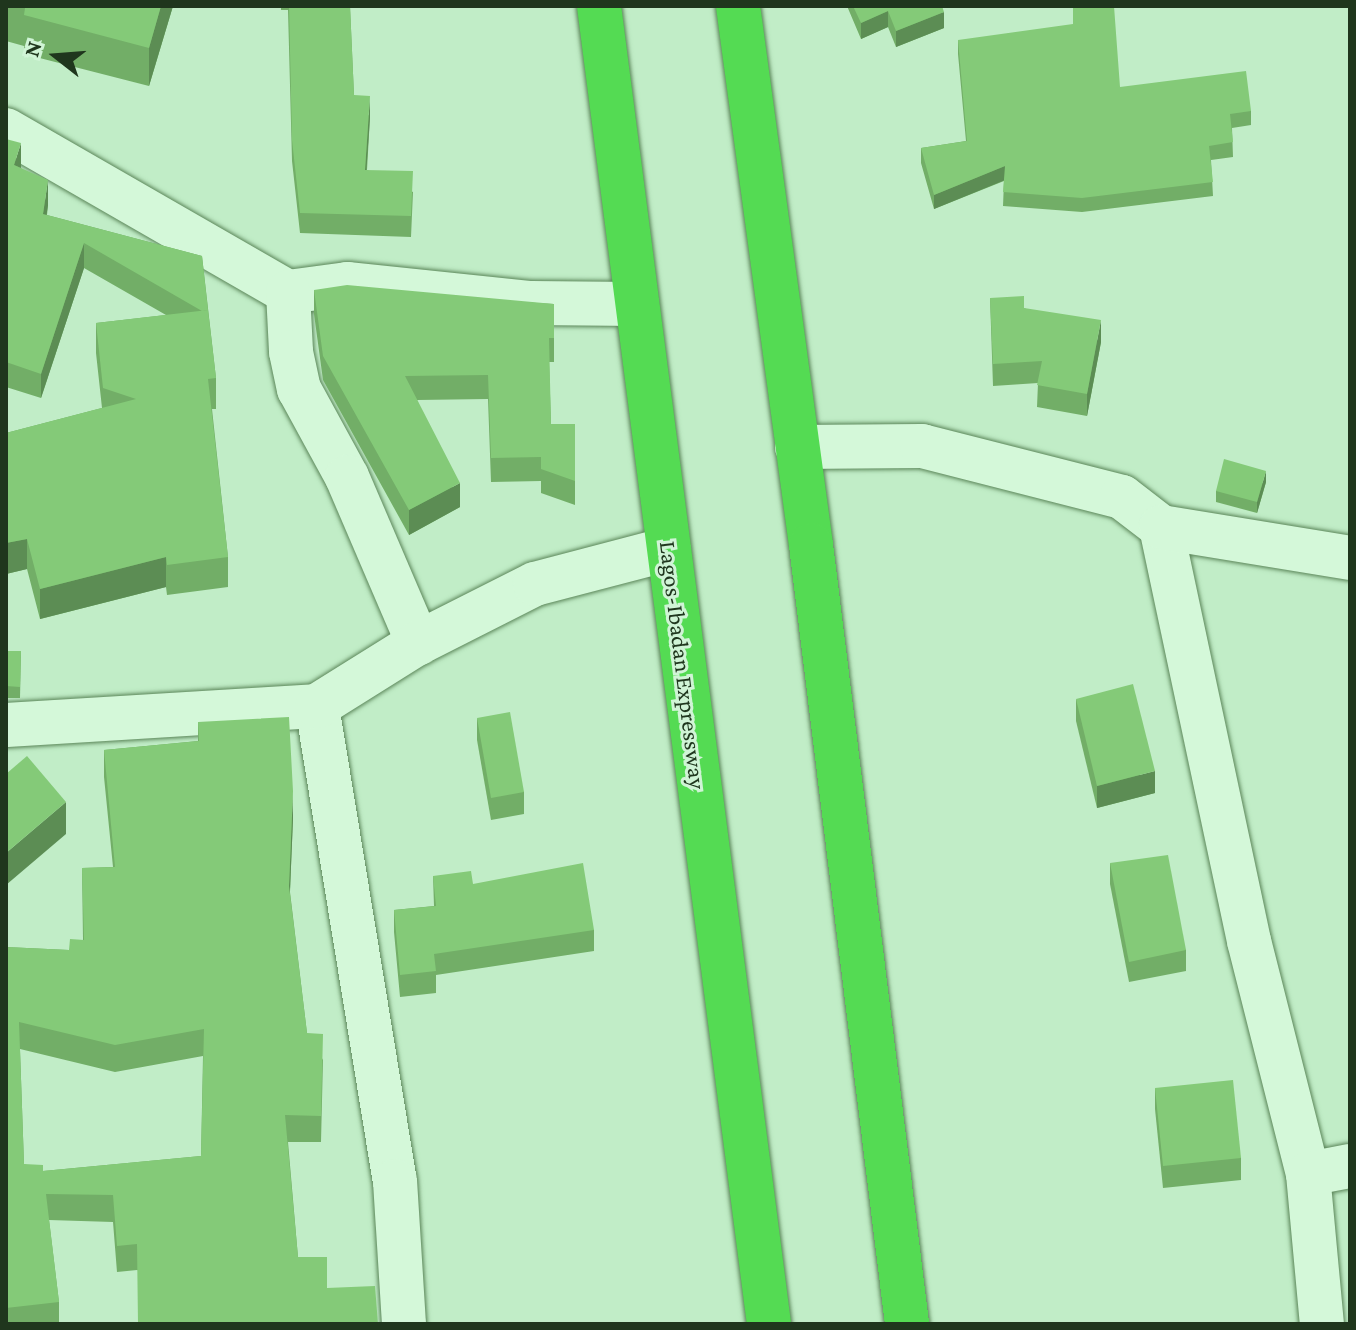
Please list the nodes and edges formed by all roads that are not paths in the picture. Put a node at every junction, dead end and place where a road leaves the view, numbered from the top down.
1 (599, 6) edge
2 (738, 6) edge
3 (6, 130) edge
4 (288, 292) junction
5 (637, 304) junction
6 (797, 447) junction
7 (1161, 527) junction
8 (668, 549) junction
9 (1350, 558) edge
10 (418, 643) junction
11 (317, 706) junction
12 (6, 725) edge
13 (1350, 1166) edge
14 (1308, 1174) junction
15 (404, 1324) edge
16 (769, 1324) edge
17 (907, 1324) edge
18 (1322, 1324) edge

1 - 5 highway, Lagos-Ibadan Expressway
2 - 6 highway
3 - 4 street
4 - 5 street
4 - 10 street
5 - 8 highway, Lagos-Ibadan Expressway
6 - 7 street
6 - 17 highway
7 - 9 street
7 - 14 street
8 - 10 street
8 - 16 highway, Lagos-Ibadan Expressway
10 - 11 street
11 - 12 street
11 - 15 street
13 - 14 street
14 - 18 street

